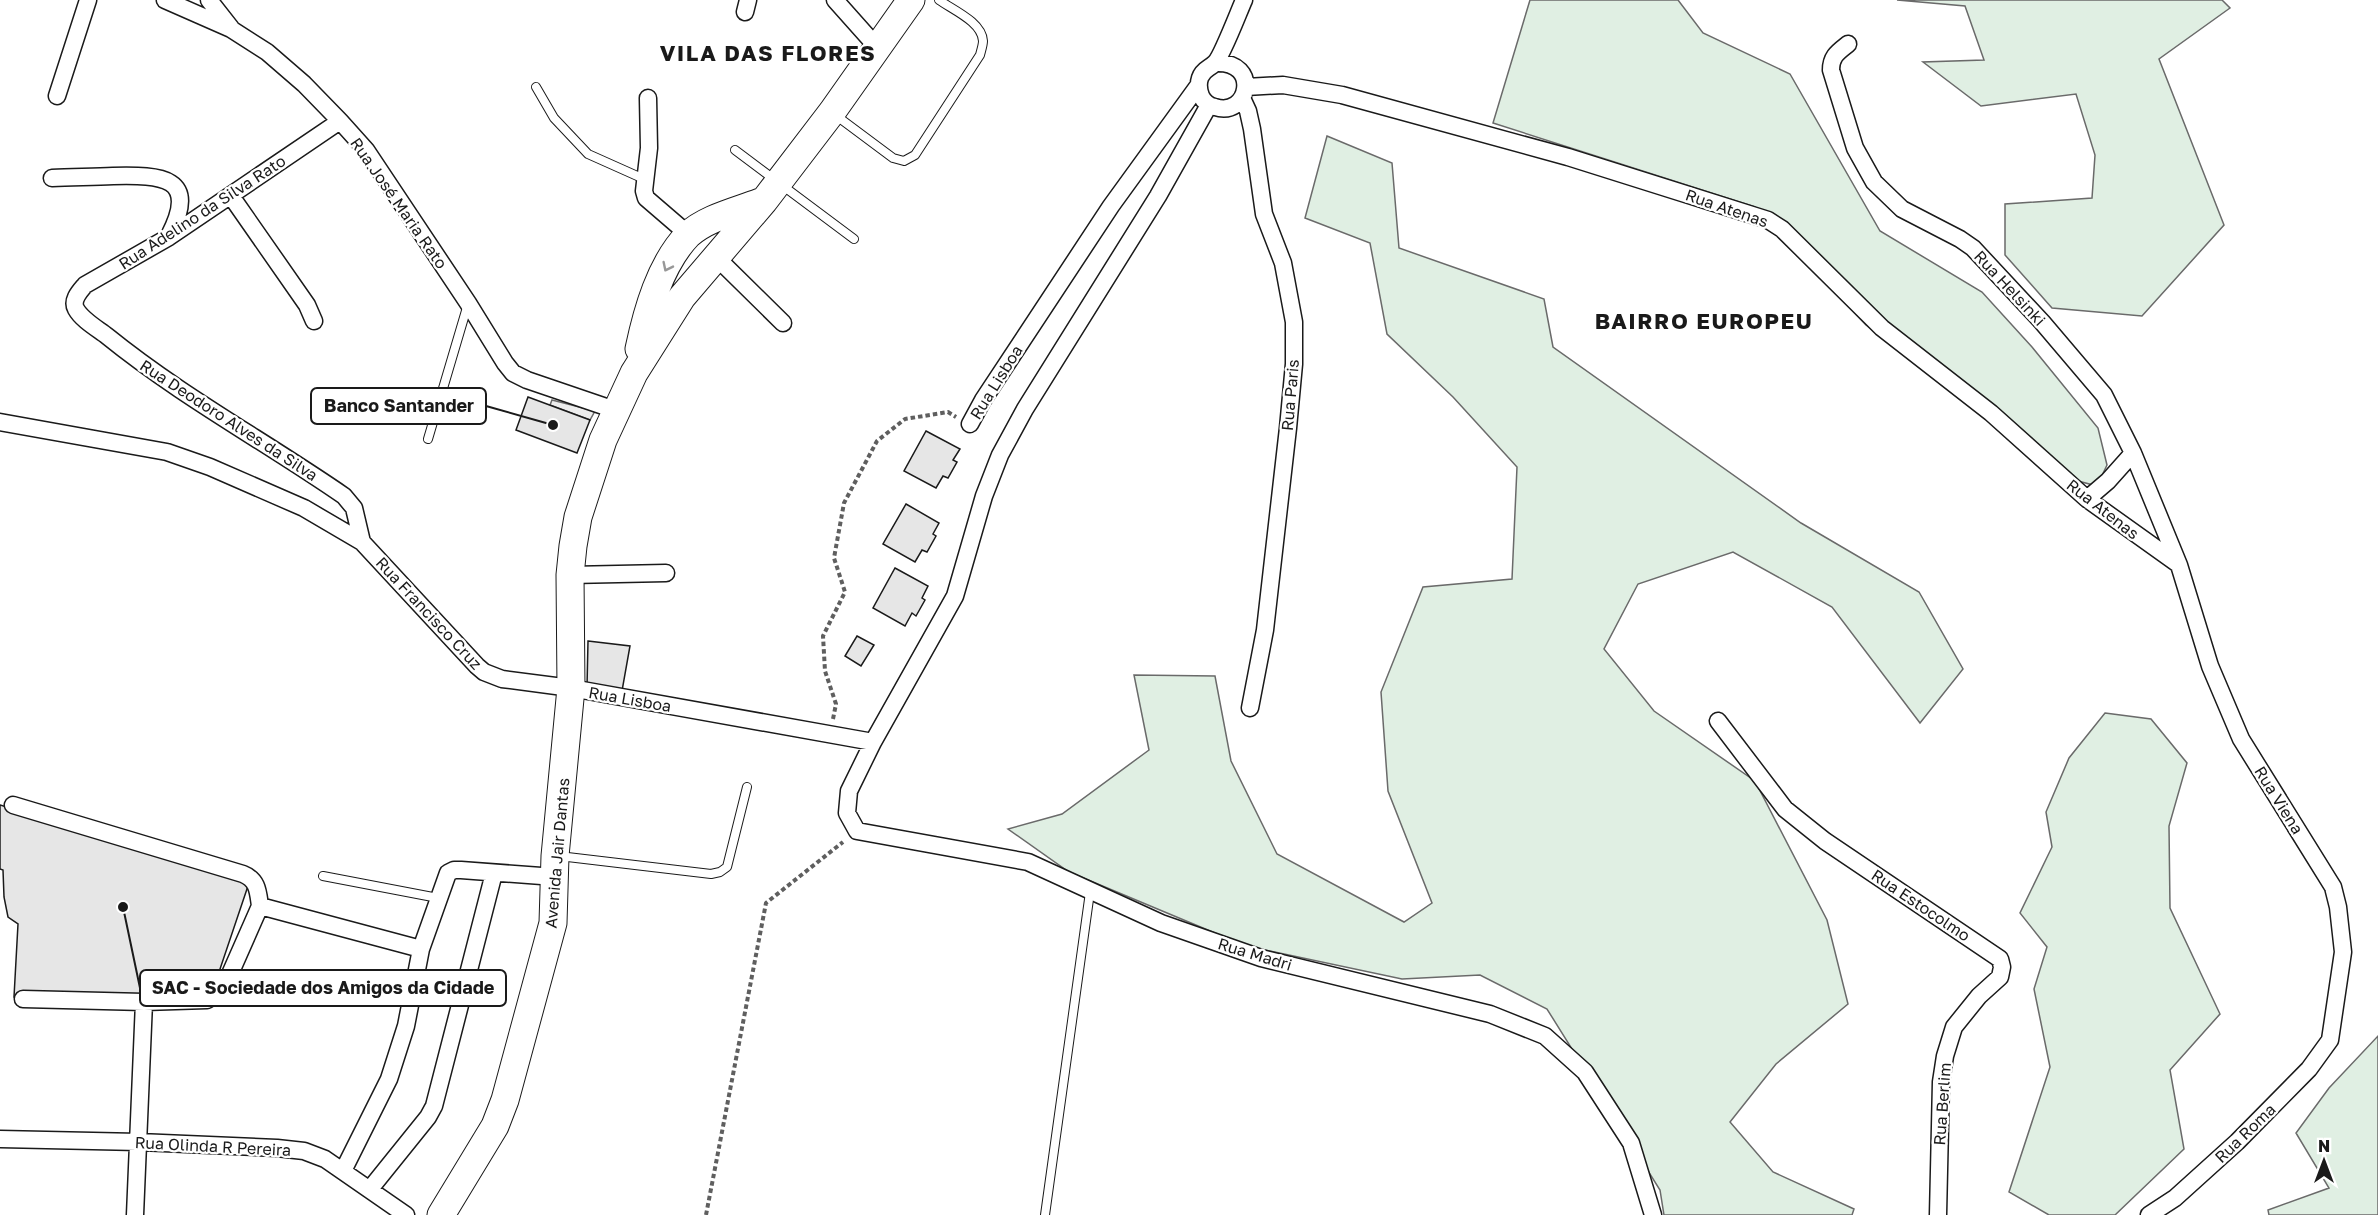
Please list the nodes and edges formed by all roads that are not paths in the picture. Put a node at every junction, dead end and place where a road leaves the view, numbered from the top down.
1 (88, 0) edge
2 (165, 0) edge
3 (209, 0) edge
4 (834, 0) edge
5 (911, 0) edge
6 (939, 0) edge
7 (1244, 0) edge
8 (231, 29) junction
9 (1848, 44) dead end
10 (876, 46) junction
11 (1215, 63) junction
12 (1198, 86) junction
13 (536, 87) dead end
14 (1244, 93) junction
15 (57, 96) dead end
16 (648, 98) dead end
17 (1209, 105) junction
18 (832, 112) junction
19 (340, 121) junction
20 (735, 150) dead end
21 (52, 178) dead end
22 (644, 179) junction
23 (771, 191) junction
24 (231, 196) junction
25 (689, 235) junction
26 (169, 237) junction
27 (854, 239) dead end
28 (715, 256) junction
29 (468, 303) junction
30 (76, 310) joint
31 (314, 321) dead end
32 (783, 323) dead end
33 (634, 374) junction
34 (618, 411) junction
35 (0, 422) edge
36 (970, 424) road end
37 (428, 438) dead end
38 (2133, 453) junction
39 (2087, 500) junction
40 (362, 542) junction
41 (2179, 565) junction
42 (666, 573) dead end
43 (570, 575) junction
44 (571, 688) junction
45 (1250, 708) dead end
46 (1719, 722) dead end
47 (873, 742) junction
48 (747, 788) dead end
49 (13, 805) dead end
50 (555, 866) junction
51 (494, 873) junction
52 (323, 876) dead end
53 (1090, 892) junction
54 (438, 898) junction
55 (260, 906) junction
56 (422, 949) junction
57 (2000, 977) joint
58 (23, 999) dead end
59 (144, 1002) junction
60 (2330, 1040) joint
61 (0, 1139) edge
62 (139, 1142) junction
63 (344, 1171) junction
64 (370, 1189) junction
65 (135, 1215) edge
66 (406, 1215) edge
67 (441, 1215) edge
68 (1045, 1215) edge
69 (1653, 1215) edge
70 (1938, 1215) edge
71 (2149, 1215) edge

1 - 15 street
2 - 8 street, Rua José Maria Rato
3 - 8 street
4 - 10 street
5 - 10 main road, Avenida Jair Dantas
6 - 18 lane
7 - 11 street, Rua Lisboa
8 - 19 street, Rua José Maria Rato
9 - 38 street, Rua Helsinki
10 - 18 main road, Avenida Jair Dantas
11 - 12 street, Rua Lisboa
11 - 14 street
12 - 17 street
12 - 36 street, Rua Lisboa
13 - 22 lane
14 - 17 street
14 - 39 street, Rua Atenas
14 - 45 street, Rua Paris
16 - 22 street
17 - 47 street
18 - 23 main road, Avenida Jair Dantas
19 - 24 street, Rua Adelino da Silva Rato
19 - 29 street, Rua José Maria Rato
20 - 23 lane
21 - 26 street
22 - 25 street
23 - 25 main road, Avenida Jair Dantas
23 - 27 lane
23 - 28 main road, Avenida Jair Dantas
24 - 26 street, Rua Adelino da Silva Rato
24 - 31 street
25 -> 33 main road, Avenida Jair Dantas
26 - 30 street, Rua Adelino da Silva Rato
28 - 32 street
28 - 33 main road, Avenida Jair Dantas
29 - 34 street, Rua José Maria Rato
29 - 37 lane
30 - 40 street, Rua Deodoro Alves da Silva
33 - 34 main road, Avenida Jair Dantas
34 - 43 main road, Avenida Jair Dantas
35 - 40 street
38 - 39 street
38 - 41 street, Rua Helsinki
39 - 41 street, Rua Atenas
40 - 44 street, Rua Francisco Cruz
41 - 60 street, Rua Viena
42 - 43 street
43 - 44 main road, Avenida Jair Dantas
44 - 47 street, Rua Lisboa
44 - 50 main road, Avenida Jair Dantas
46 - 57 street, Rua Estocolmo
47 - 53 street, Rua Madri
48 - 50 lane
49 - 55 street
50 - 51 street
50 - 67 main road, Avenida Jair Dantas
51 - 54 street
51 - 64 street
52 - 54 lane
53 - 68 lane
53 - 69 street, Rua Madri
54 - 56 street
55 - 56 street
55 - 59 street
56 - 63 street
57 - 70 street, Rua Berlim
58 - 59 street
59 - 62 street
60 - 71 street, Rua Roma
61 - 62 street, Rua Olinda R Pereira
62 - 63 street, Rua Olinda R Pereira
62 - 65 street
63 - 64 street, Rua Olinda R Pereira
64 - 66 street, Rua Olinda R Pereira

